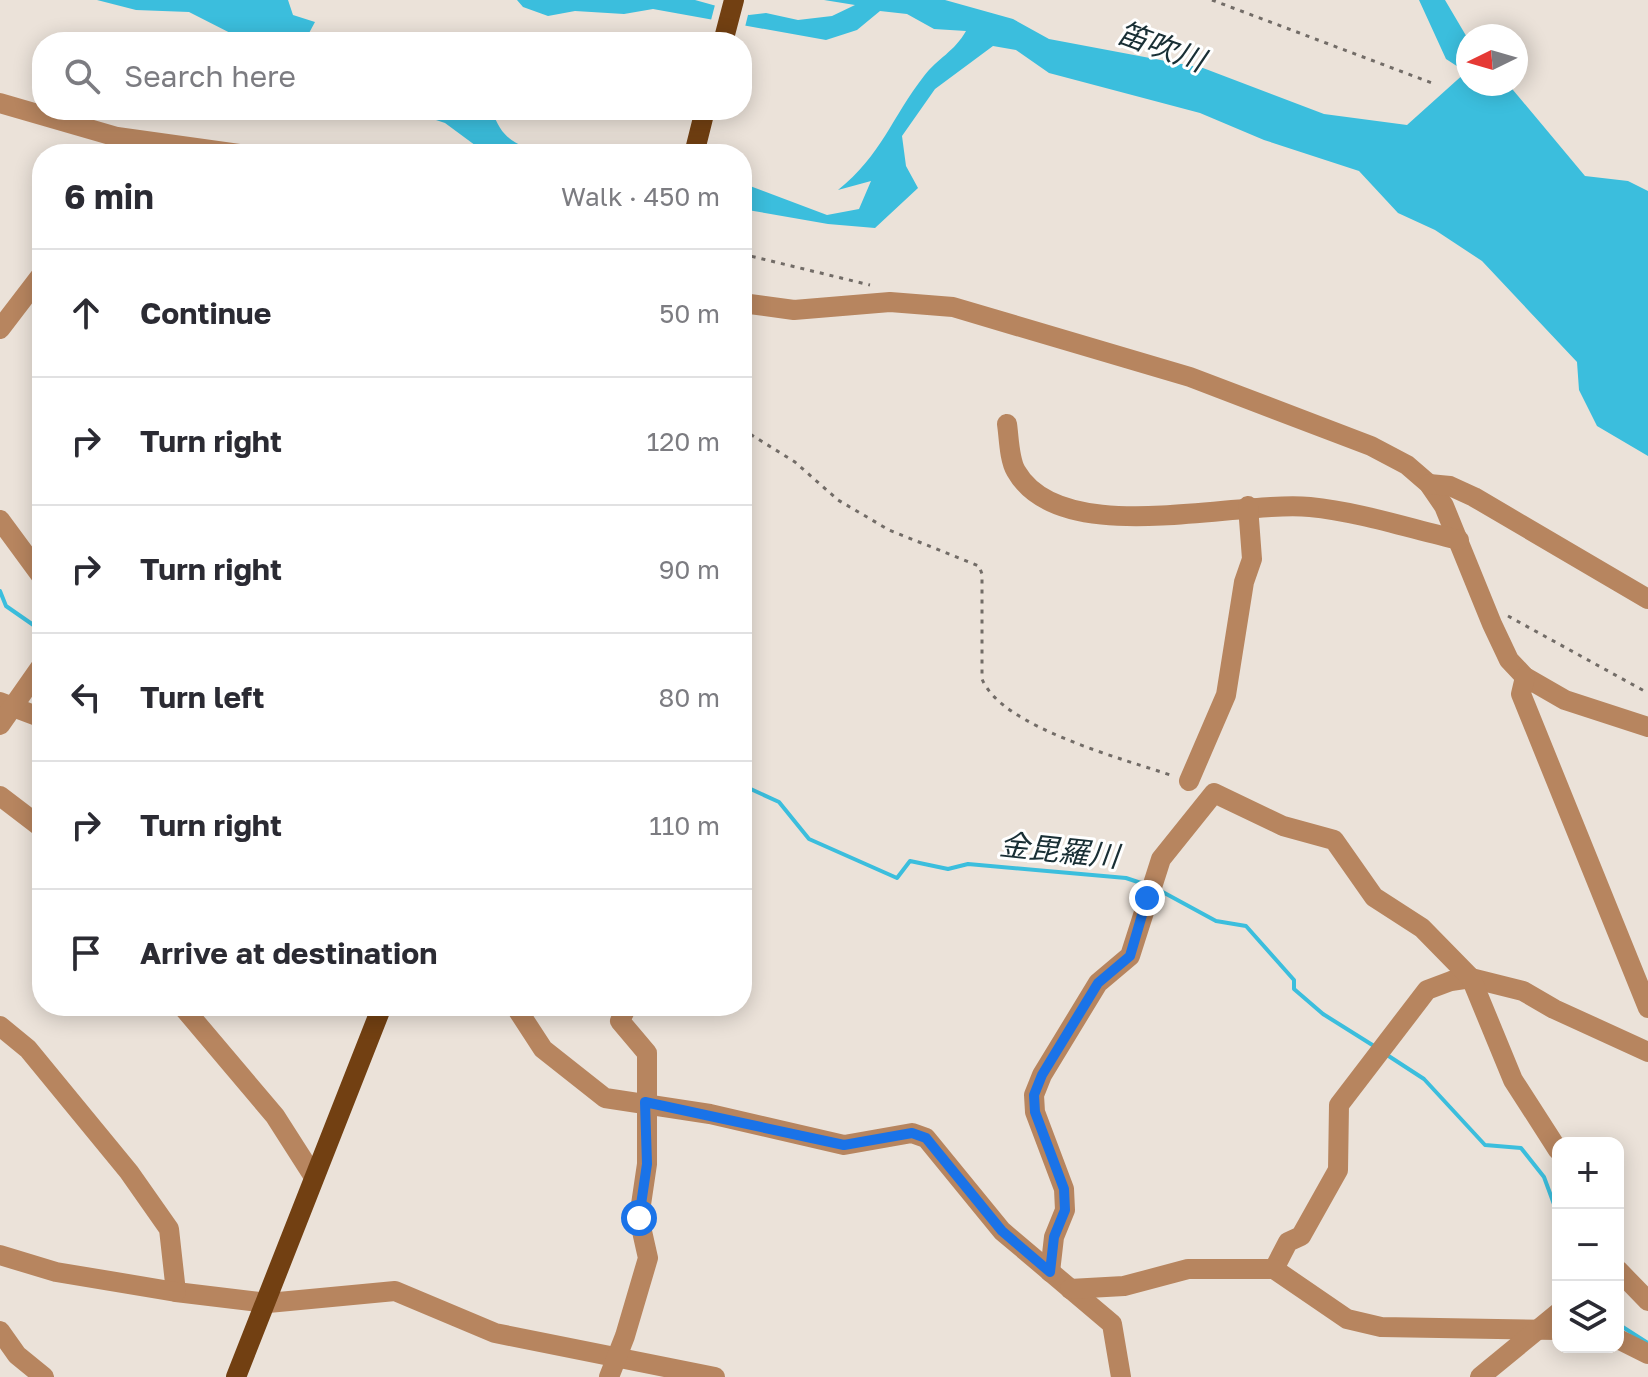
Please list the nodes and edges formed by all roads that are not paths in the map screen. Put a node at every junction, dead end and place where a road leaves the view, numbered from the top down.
1 (734, 0) edge
2 (726, 32) edge
3 (0, 103) edge
4 (32, 112) edge
5 (58, 120) edge
6 (702, 120) edge
7 (167, 144) edge
8 (696, 144) edge
9 (32, 287) edge
10 (752, 304) edge
11 (0, 329) edge
12 (1007, 424) dead end
13 (1429, 484) junction
14 (1248, 506) junction
15 (0, 520) edge
16 (1459, 540) junction
17 (32, 563) edge
18 (1648, 599) edge
19 (32, 676) edge
20 (1525, 677) junction
21 (7, 704) edge
22 (32, 714) edge
23 (0, 725) edge
24 (1648, 727) edge
25 (1189, 781) road end
26 (0, 796) edge
27 (32, 820) edge
28 (1471, 978) junction
29 (1648, 1008) edge
30 (190, 1016) edge
31 (378, 1016) edge
32 (522, 1016) edge
33 (622, 1016) edge
34 (0, 1026) edge
35 (1648, 1052) edge
36 (645, 1102) junction
37 (1552, 1141) edge
38 (314, 1177) junction
39 (0, 1255) edge
40 (1274, 1269) junction
41 (1050, 1272) junction
42 (1624, 1276) edge
43 (1070, 1289) junction
44 (176, 1292) junction
45 (1648, 1301) edge
46 (268, 1303) junction
47 (1552, 1318) edge
48 (1537, 1329) junction
49 (1552, 1330) edge
50 (0, 1331) edge
51 (1624, 1342) edge
52 (1648, 1354) edge
53 (618, 1357) junction
54 (44, 1377) edge
55 (236, 1377) edge
56 (609, 1377) edge
57 (715, 1377) edge
58 (1121, 1377) edge
59 (1480, 1377) edge

1 - 2 main road
3 - 4 street
5 - 7 street
6 - 8 main road
9 - 11 street
10 - 13 street
12 - 14 street
13 - 16 street
13 - 18 street
14 - 16 street
14 - 25 street
15 - 17 street
16 - 20 street
19 - 21 street
20 - 24 street
20 - 29 street
21 - 22 street
21 - 23 street
26 - 27 street
28 - 35 street
28 - 37 street
28 - 40 street
28 - 41 street
30 - 38 street
31 - 38 main road
32 - 36 street
33 - 36 street
34 - 44 street
36 - 41 street
36 - 53 street
38 - 46 main road
39 - 44 street
40 - 43 street
40 - 48 street
41 - 43 street
42 - 45 street
43 - 58 street
44 - 46 street
46 - 53 street
46 - 55 main road
47 - 48 street
48 - 49 street
48 - 59 street
50 - 54 street
51 - 52 street
53 - 56 street
53 - 57 street

